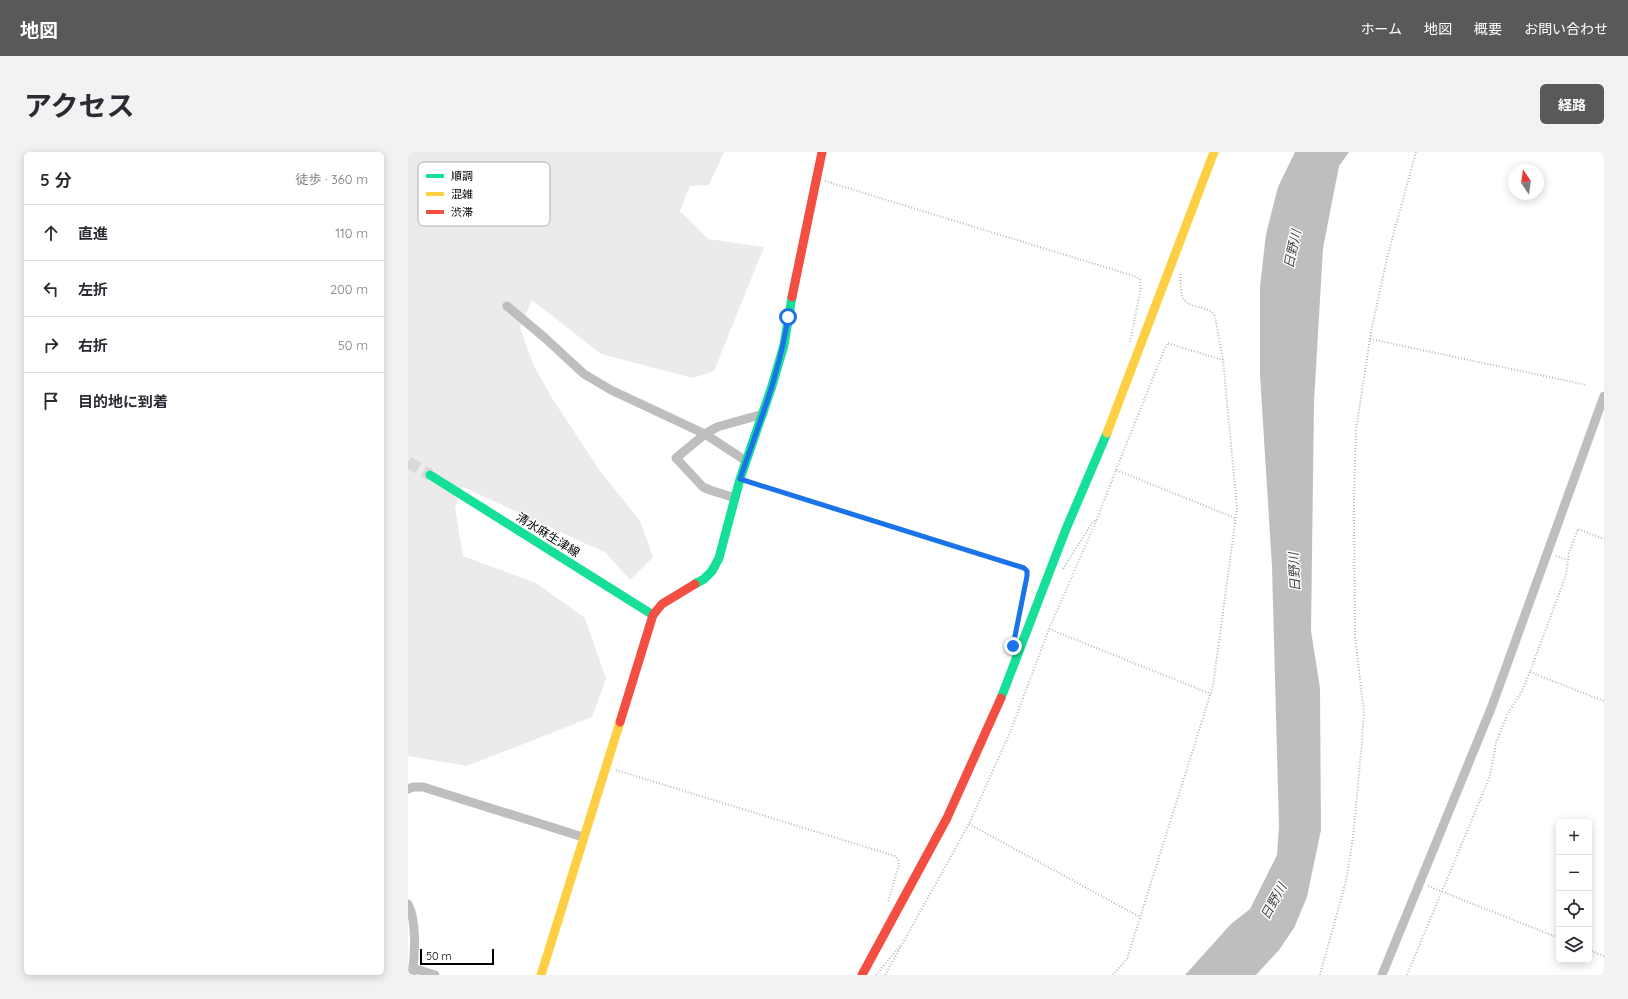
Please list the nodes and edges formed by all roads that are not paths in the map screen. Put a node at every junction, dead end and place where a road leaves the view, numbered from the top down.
1 (822, 152) edge
2 (1214, 152) edge
3 (508, 306) dead end
4 (1604, 396) edge
5 (1604, 412) edge
6 (763, 414) junction
7 (705, 434) junction
8 (1591, 434) junction
9 (746, 461) junction
10 (430, 475) tunnel mouth
11 (735, 498) junction
12 (653, 615) junction
13 (408, 789) edge
14 (584, 837) junction
15 (408, 904) edge
16 (413, 971) edge
17 (435, 975) edge
18 (541, 975) edge
19 (862, 975) edge
20 (1382, 975) edge

1 - 6 street
2 - 19 street
3 - 7 street
4 - 8 street
5 - 8 street
6 - 7 street
6 - 9 street
7 - 9 street
7 - 11 street
8 - 20 street
9 - 11 street
10 - 12 street, 清水麻生津線
11 - 12 street
12 - 14 street
13 - 14 street
14 - 18 street
15 - 16 street
16 - 17 street

